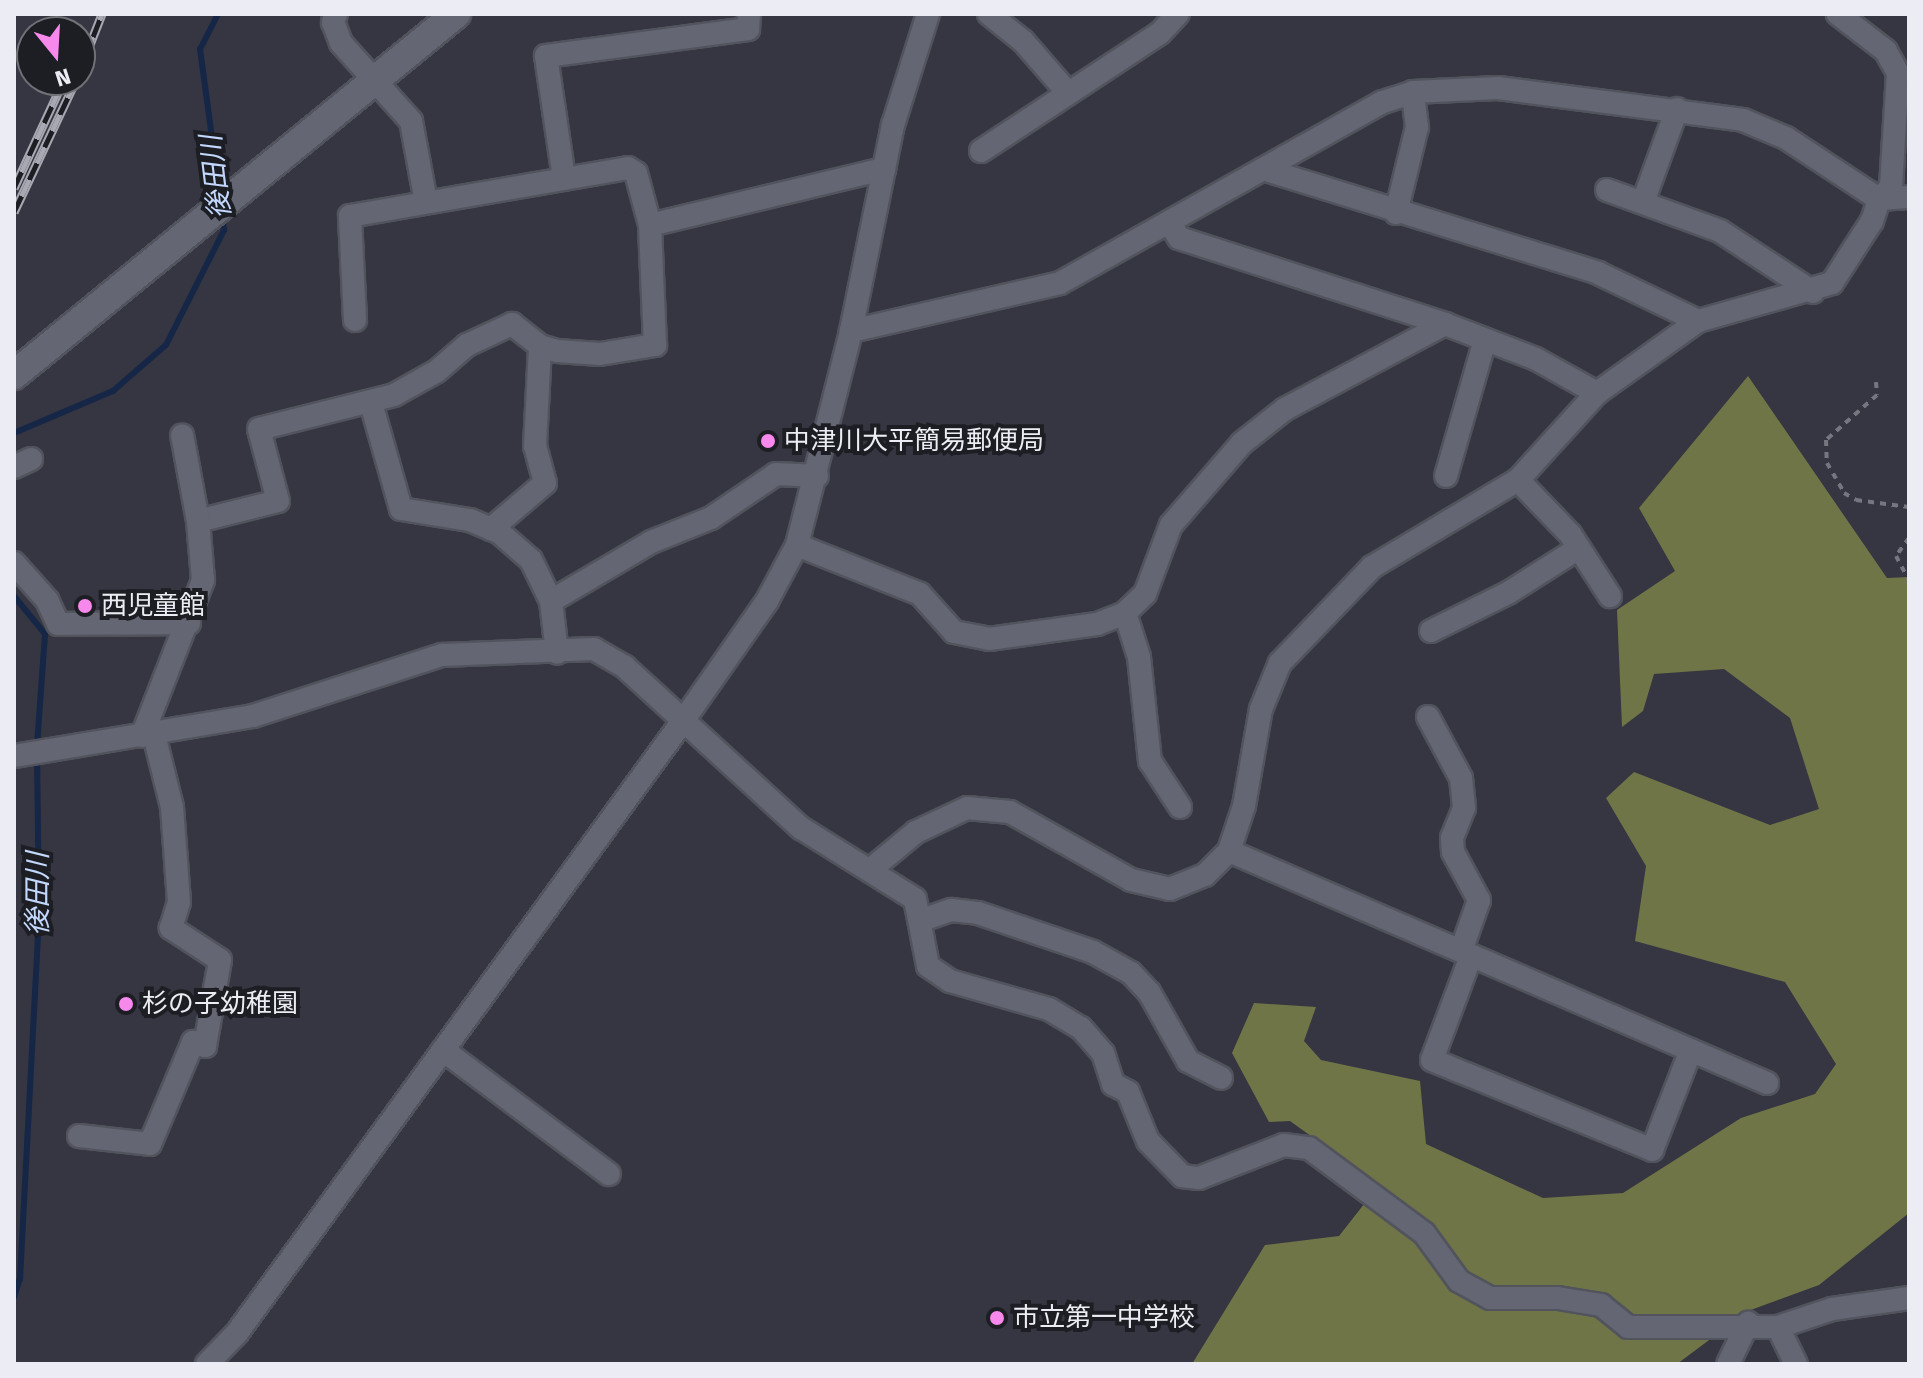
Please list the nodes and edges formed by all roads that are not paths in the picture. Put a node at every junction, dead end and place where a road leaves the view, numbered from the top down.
1 (336, 14) edge
2 (456, 14) edge
3 (749, 14) edge
4 (909, 14) edge
5 (928, 14) edge
6 (989, 14) edge
7 (1178, 14) edge
8 (1838, 14) edge
9 (916, 45) junction
10 (376, 77) junction
11 (1413, 92) junction
12 (1068, 93) junction
13 (1677, 109) junction
14 (981, 151) dead end
15 (884, 169) junction
16 (1263, 169) junction
17 (564, 178) junction
18 (1607, 190) dead end
19 (1909, 197) edge
20 (1879, 199) junction
21 (426, 202) junction
22 (1643, 202) junction
23 (1396, 213) junction
24 (1169, 222) junction
25 (650, 225) junction
26 (1813, 292) junction
27 (355, 320) dead end
28 (1698, 321) junction
29 (1445, 324) junction
30 (851, 331) junction
31 (1485, 340) junction
32 (540, 346) junction
33 (14, 375) edge
34 (1597, 393) junction
35 (371, 403) junction
36 (182, 435) dead end
37 (817, 476) junction
38 (1446, 476) dead end
39 (1518, 480) junction
40 (198, 521) junction
41 (491, 529) junction
42 (797, 545) junction
43 (1579, 548) junction
44 (14, 563) edge
45 (1610, 596) dead end
46 (551, 601) junction
47 (1125, 613) junction
48 (189, 623) junction
49 (1431, 631) dead end
50 (557, 653) junction
51 (1428, 717) dead end
52 (683, 721) junction
53 (148, 735) junction
54 (20, 755) edge
55 (1180, 807) dead end
56 (1229, 851) junction
57 (870, 870) junction
58 (922, 920) junction
59 (1466, 954) junction
60 (443, 1050) junction
61 (1691, 1050) junction
62 (1221, 1078) dead end
63 (1767, 1083) dead end
64 (79, 1136) dead end
65 (609, 1174) dead end
66 (1909, 1298) edge
67 (1748, 1323) junction
68 (1778, 1327) junction
69 (207, 1364) edge
70 (1728, 1364) edge
71 (1796, 1364) edge

1 - 10 street
2 - 10 street
3 - 17 street
4 - 9 street
5 - 9 street
6 - 12 street
7 - 12 street
8 - 20 street
9 - 15 street
10 - 21 street
10 - 33 street
11 - 13 street
11 - 16 street
11 - 23 street
12 - 14 street
13 - 20 street
13 - 22 street
15 - 25 street
15 - 30 street
16 - 23 street
16 - 24 street
17 - 21 street
17 - 25 street
18 - 22 street
19 - 20 street
20 - 26 street
21 - 27 street
22 - 26 street
23 - 28 street
24 - 29 street
24 - 30 street
25 - 32 street
26 - 28 street
28 - 34 street
29 - 31 street
29 - 47 street
30 - 37 street
31 - 34 street
31 - 38 street
32 - 35 street
32 - 41 street
34 - 39 street
35 - 40 street
35 - 41 street
36 - 40 street
37 - 42 street
37 - 46 street
39 - 43 street
39 - 56 street
40 - 48 street
41 - 46 street
42 - 47 street
42 - 52 street
43 - 45 street
43 - 49 street
44 - 48 street
46 - 50 street
47 - 55 street
48 - 53 street
50 - 52 street
50 - 53 street
51 - 59 street
52 - 57 street
52 - 60 street
53 - 54 street
53 - 64 street
56 - 57 street
56 - 59 street
57 - 58 street
58 - 62 street
58 - 67 street
59 - 61 street
59 - 61 street
60 - 65 street
60 - 69 street
61 - 63 street
66 - 68 street
67 - 68 street
67 - 70 street
68 - 71 street

